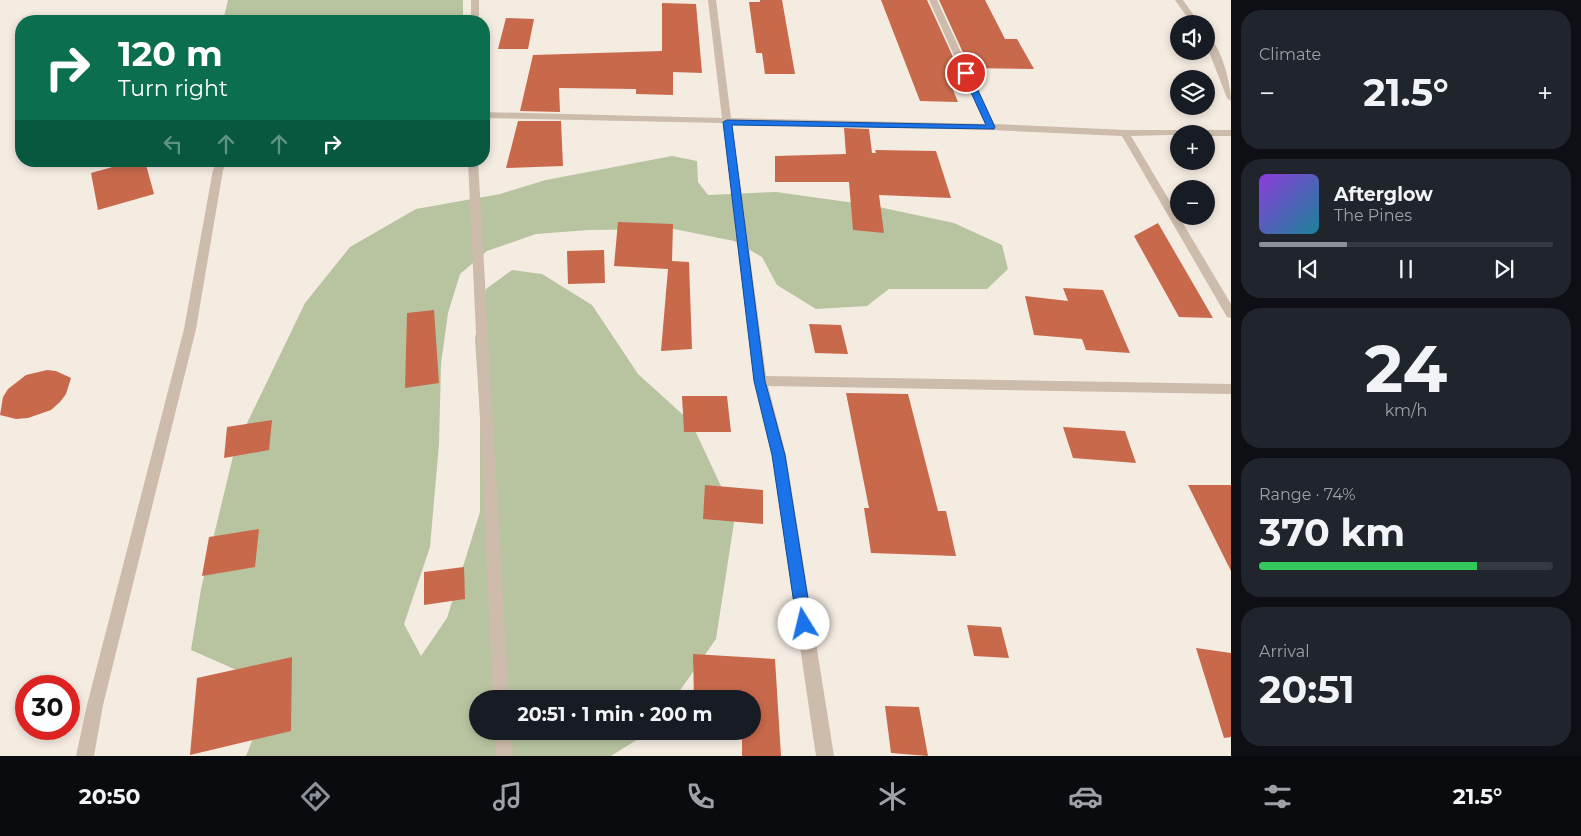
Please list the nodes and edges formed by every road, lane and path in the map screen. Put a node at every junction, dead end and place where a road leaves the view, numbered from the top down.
1 (475, 0) edge
2 (712, 0) edge
3 (933, 0) edge
4 (1179, 0) edge
5 (474, 15) edge
6 (1190, 15) edge
7 (1215, 55) edge
8 (1231, 98) edge
9 (490, 115) edge
10 (727, 122) junction
11 (991, 127) junction
12 (1125, 133) junction
13 (1231, 133) edge
14 (220, 167) edge
15 (473, 167) edge
16 (1231, 314) edge
17 (760, 381) junction
18 (1231, 389) edge
19 (501, 690) edge
20 (503, 740) edge
21 (85, 756) edge
22 (504, 756) edge
23 (825, 756) edge

1 - 5 street
2 - 10 street
3 - 11 street
4 - 6 street
7 - 8 street
9 - 10 street
10 - 11 street
10 - 17 street
11 - 12 street
12 - 13 street
12 - 16 street
14 - 21 street
15 - 19 street
17 - 18 street
17 - 23 street
20 - 22 street

